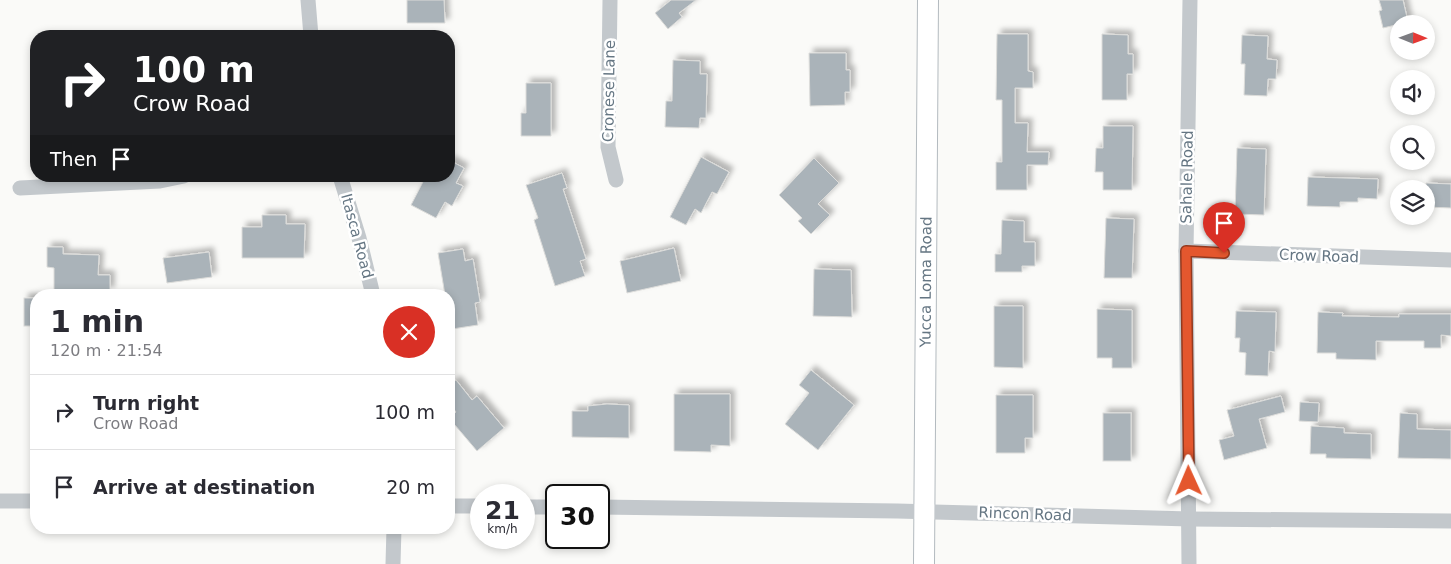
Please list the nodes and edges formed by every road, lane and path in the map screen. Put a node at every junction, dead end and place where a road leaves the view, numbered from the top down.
1 (308, 0) edge
2 (610, 0) edge
3 (928, 0) edge
4 (1190, 0) edge
5 (310, 30) edge
6 (616, 180) dead end
7 (140, 182) edge
8 (342, 182) edge
9 (20, 188) dead end
10 (1186, 251) junction
11 (1451, 260) edge
12 (372, 289) edge
13 (0, 500) edge
14 (30, 501) edge
15 (455, 506) edge
16 (470, 506) edge
17 (610, 507) edge
18 (925, 511) junction
19 (1190, 519) junction
20 (1451, 521) edge
21 (394, 534) edge
22 (393, 564) edge
23 (924, 564) edge
24 (1189, 564) edge

1 - 5 street
2 - 6 street, Cronese Lane
3 - 18 main road, Yucca Loma Road
4 - 10 street, Sahale Road
7 - 9 street
8 - 12 street, Itasca Road
10 - 11 street, Crow Road
10 - 19 street, Sahale Road
13 - 14 street
15 - 16 street
17 - 18 street, Rincon Road
18 - 19 street, Rincon Road
18 - 23 main road, Yucca Loma Road
19 - 20 street, Rincon Road
19 - 24 street, Sahale Road
21 - 22 street

